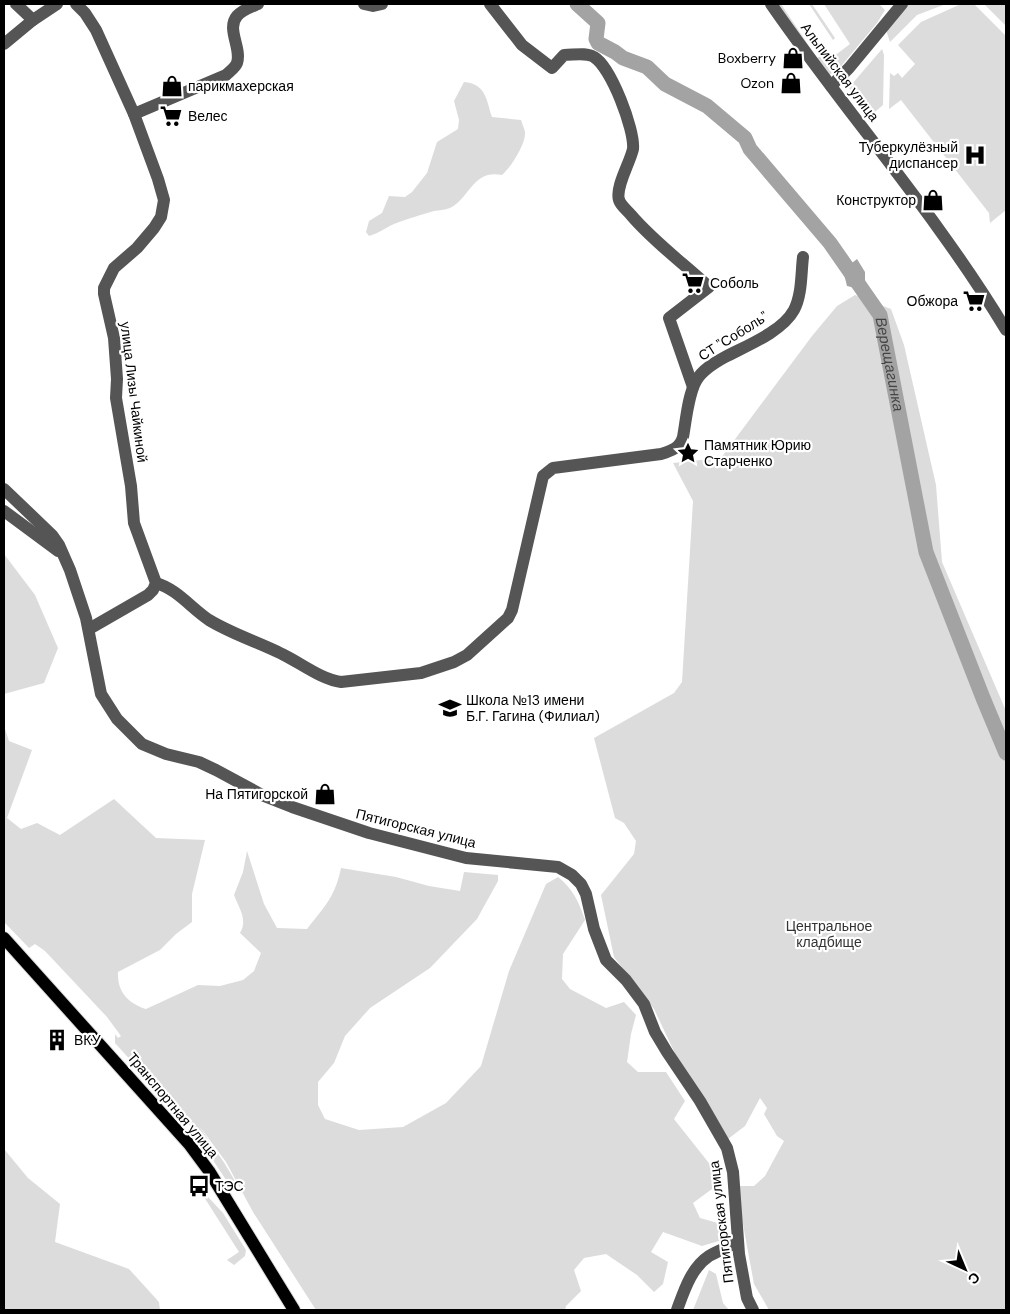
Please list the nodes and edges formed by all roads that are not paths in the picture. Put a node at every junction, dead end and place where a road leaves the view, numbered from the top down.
1 (16, 4) edge
2 (57, 4) edge
3 (76, 4) edge
4 (258, 4) edge
5 (364, 4) edge
6 (382, 4) edge
7 (490, 4) edge
8 (771, 4) edge
9 (902, 4) edge
10 (33, 20) junction
11 (4, 44) edge
12 (831, 86) junction
13 (134, 114) junction
14 (803, 257) dead end
15 (1006, 330) edge
16 (693, 387) junction
17 (4, 489) edge
18 (4, 511) edge
19 (64, 556) junction
20 (156, 583) junction
21 (89, 629) junction
22 (4, 938) edge
23 (737, 1242) junction
24 (294, 1310) edge
25 (677, 1310) edge
26 (753, 1310) edge

1 - 10 street
2 - 10 street
3 - 13 street, улица Лизы Чайкиной
4 - 13 street
5 - 6 street
7 - 16 street
8 - 12 street, Альпийская улица
9 - 12 street
10 - 11 street
12 - 15 street, Альпийская улица
13 - 20 street, улица Лизы Чайкиной
14 - 16 street, СТ "Соболь"
16 - 20 street, СТ "Соболь"
17 - 19 street, Пятигорская улица
18 - 19 street
19 - 21 street, Пятигорская улица
20 - 21 street
21 - 23 street, Пятигорская улица
22 - 24 main road, Транспортная улица
23 - 25 street
23 - 26 street, Пятигорская улица

